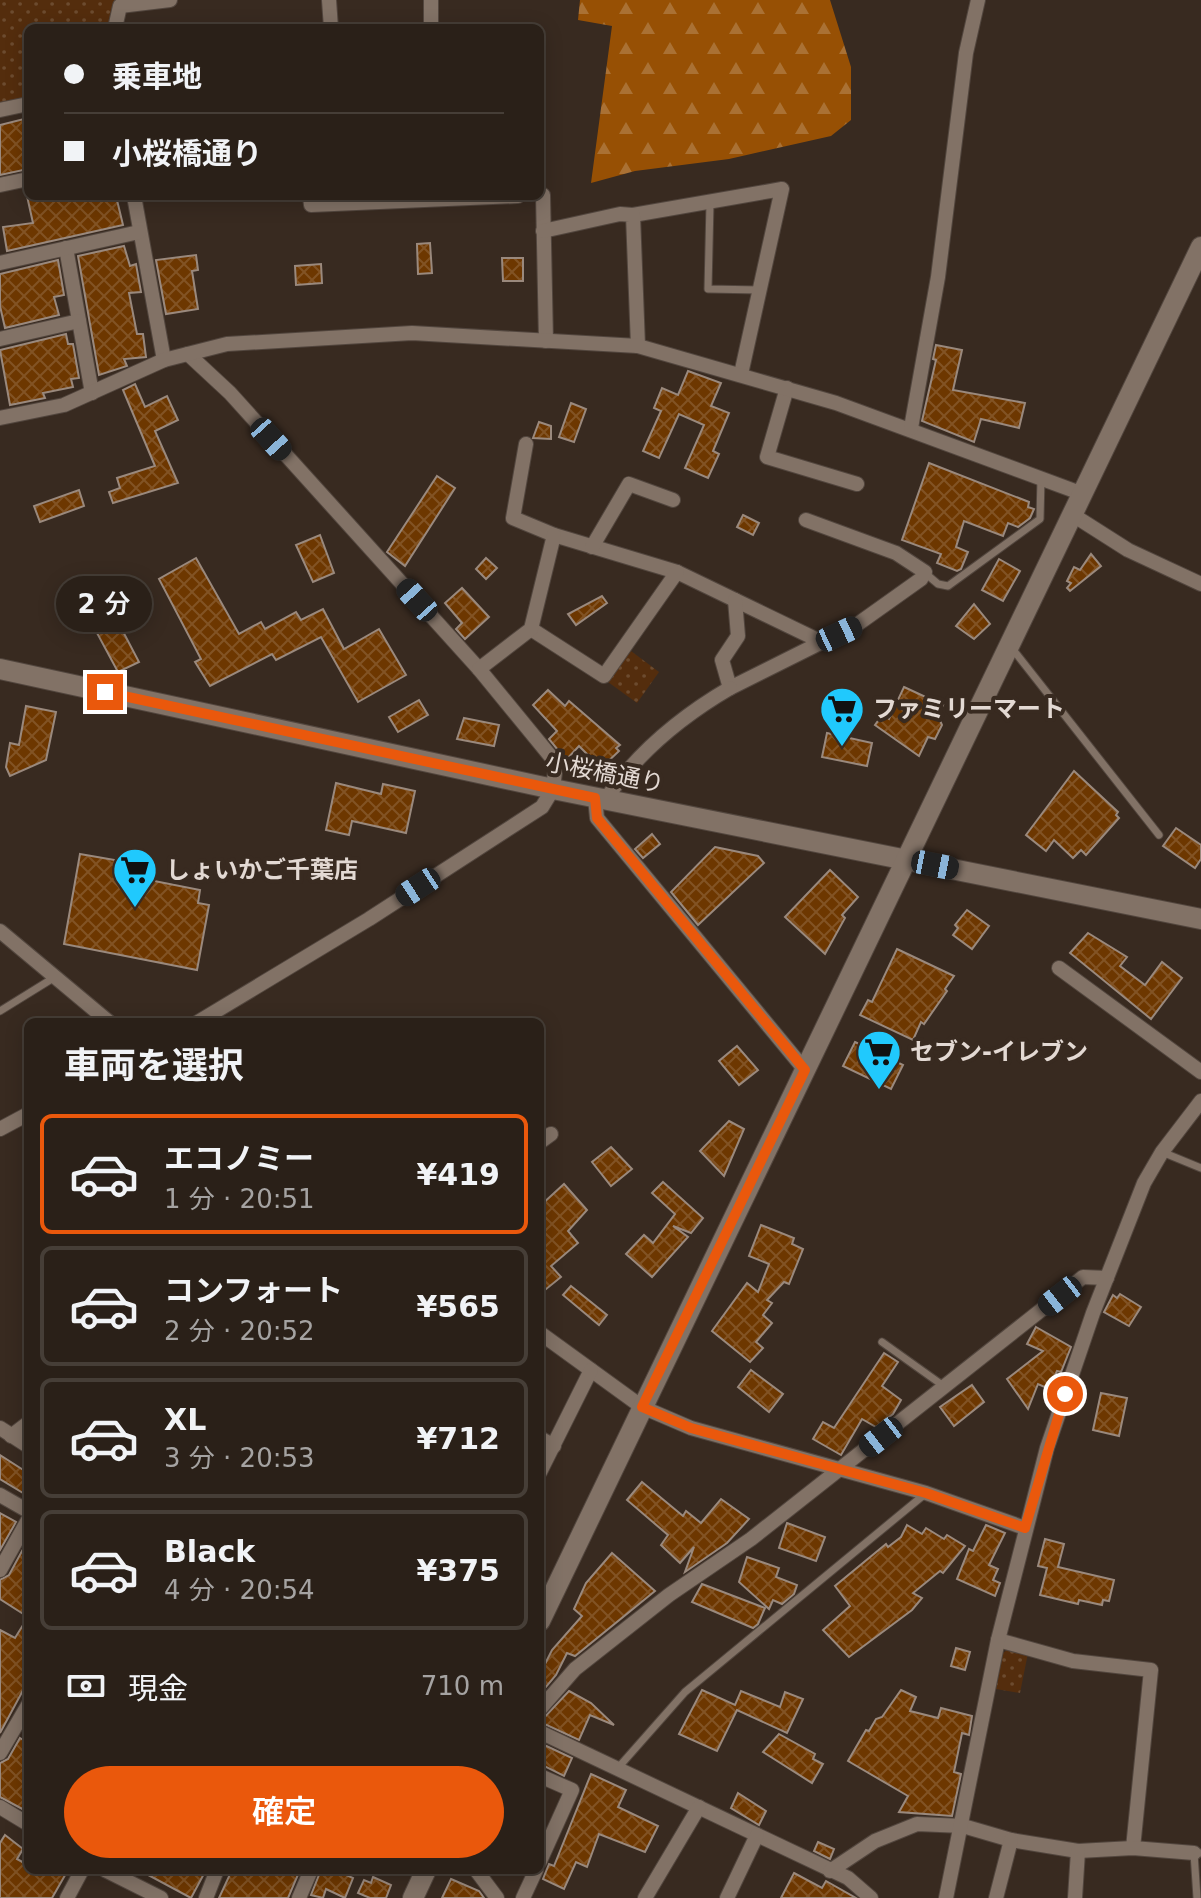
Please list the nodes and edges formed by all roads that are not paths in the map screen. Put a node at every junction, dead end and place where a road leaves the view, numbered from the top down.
1 (170, 0) edge
2 (329, 0) edge
3 (431, 0) edge
4 (978, 0) edge
5 (121, 3) edge
6 (116, 24) edge
7 (331, 24) edge
8 (431, 24) edge
9 (24, 105) edge
10 (0, 110) edge
11 (24, 180) edge
12 (0, 185) edge
13 (135, 200) edge
14 (310, 200) edge
15 (396, 200) edge
16 (543, 200) edge
17 (710, 202) junction
18 (633, 215) junction
19 (543, 231) junction
20 (139, 232) junction
21 (1201, 247) edge
22 (66, 248) junction
23 (0, 263) edge
24 (760, 290) junction
25 (79, 321) junction
26 (0, 339) edge
27 (546, 341) junction
28 (638, 346) junction
29 (188, 354) junction
30 (164, 360) junction
31 (741, 374) junction
32 (787, 388) junction
33 (92, 393) junction
34 (0, 418) edge
35 (911, 428) junction
36 (526, 444) dead end
37 (1041, 478) junction
38 (857, 484) dead end
39 (1083, 494) junction
40 (673, 500) dead end
41 (1073, 515) junction
42 (806, 520) dead end
43 (554, 535) junction
44 (592, 547) junction
45 (677, 572) junction
46 (925, 572) junction
47 (1201, 584) edge
48 (735, 600) junction
49 (531, 629) junction
50 (822, 642) junction
51 (1010, 645) junction
52 (0, 669) edge
53 (479, 669) junction
54 (730, 688) junction
55 (553, 789) junction
56 (600, 799) junction
57 (1159, 835) dead end
58 (907, 859) junction
59 (1201, 919) edge
60 (0, 931) edge
61 (1059, 968) dead end
62 (55, 977) junction
63 (0, 1011) edge
64 (104, 1018) edge
65 (205, 1018) edge
66 (805, 1070) junction
67 (1201, 1072) edge
68 (1199, 1107) edge
69 (24, 1116) edge
70 (0, 1129) edge
71 (1162, 1152) junction
72 (1201, 1168) edge
73 (1107, 1278) junction
74 (544, 1336) edge
75 (882, 1342) dead end
76 (591, 1370) junction
77 (945, 1387) junction
78 (642, 1407) junction
79 (24, 1425) edge
80 (5, 1432) edge
81 (544, 1440) edge
82 (24, 1444) edge
83 (554, 1446) junction
84 (544, 1465) edge
85 (838, 1471) junction
86 (926, 1493) junction
87 (0, 1495) edge
88 (24, 1509) edge
89 (24, 1527) edge
90 (1025, 1528) junction
91 (0, 1570) edge
92 (544, 1613) edge
93 (998, 1640) junction
94 (544, 1704) edge
95 (24, 1718) edge
96 (544, 1734) edge
97 (0, 1753) edge
98 (617, 1769) junction
99 (544, 1778) edge
100 (0, 1807) edge
101 (699, 1807) junction
102 (24, 1822) edge
103 (963, 1826) junction
104 (757, 1835) junction
105 (1011, 1840) junction
106 (1133, 1848) junction
107 (1078, 1851) junction
108 (544, 1852) edge
109 (1198, 1853) edge
110 (830, 1871) junction
111 (80, 1874) edge
112 (113, 1874) edge
113 (215, 1874) edge
114 (309, 1874) edge
115 (424, 1874) edge
116 (479, 1874) edge
117 (534, 1874) edge
118 (67, 1898) edge
119 (161, 1898) edge
120 (206, 1898) edge
121 (299, 1898) edge
122 (413, 1898) edge
123 (497, 1898) edge
124 (523, 1898) edge
125 (645, 1898) edge
126 (727, 1898) edge
127 (871, 1898) edge
128 (946, 1898) edge
129 (996, 1898) edge
130 (1075, 1898) edge
131 (1197, 1898) edge

1 - 5 street
2 - 7 street
3 - 8 street
4 - 35 street
5 - 6 street
9 - 10 street
11 - 12 street
13 - 20 street
14 - 15 street
16 - 19 street
17 - 18 street
17 - 24 lane
17 - 24 street
18 - 19 street
18 - 28 street
19 - 27 street
20 - 22 street
20 - 30 street
21 - 39 street
22 - 23 street
22 - 25 street
24 - 31 street
25 - 26 street
25 - 33 street
27 - 28 street
27 - 29 street
28 - 31 street
29 - 30 street
29 - 53 street
30 - 33 street
31 - 32 street
32 - 35 street
32 - 38 street
33 - 34 street
35 - 37 street
36 - 43 street
37 - 39 street
37 - 46 lane
39 - 41 street
40 - 44 street
41 - 47 street
41 - 51 street
42 - 46 street
43 - 44 street
43 - 49 street
44 - 45 street
45 - 48 street
45 - 49 street
46 - 50 street
48 - 50 street
48 - 54 street
49 - 53 street
50 - 54 street
51 - 57 lane
51 - 58 street
52 - 55 street, 小桜橋通り
53 - 55 street
54 - 56 street
55 - 56 street, 小桜橋通り
55 - 65 street
56 - 58 street, 小桜橋通り
56 - 66 street
58 - 59 street, 小桜橋通り
58 - 66 street
60 - 62 street
61 - 67 street
62 - 63 lane
62 - 64 street
66 - 78 street
68 - 71 street
69 - 70 street
71 - 72 lane
71 - 73 street
73 - 77 street
73 - 90 street
74 - 76 street
75 - 77 lane
76 - 78 street
76 - 83 street
77 - 85 street
78 - 85 street
78 - 92 street
79 - 80 street
80 - 82 street
81 - 83 street
83 - 84 street
85 - 86 street
85 - 94 street
86 - 90 street
86 - 98 lane
87 - 88 street
89 - 91 street
90 - 93 street
93 - 103 street
93 - 106 street
95 - 97 street
96 - 98 street
98 - 101 street
99 - 108 street
100 - 102 street
101 - 104 street
101 - 125 street
103 - 105 street
103 - 110 street
103 - 128 street
104 - 110 street
104 - 126 street
105 - 107 street
105 - 129 street
106 - 107 street
106 - 109 street
107 - 130 street
109 - 131 lane
110 - 127 street
111 - 118 street
112 - 119 street
113 - 120 street
114 - 121 street
115 - 122 street
116 - 123 street
117 - 124 street

